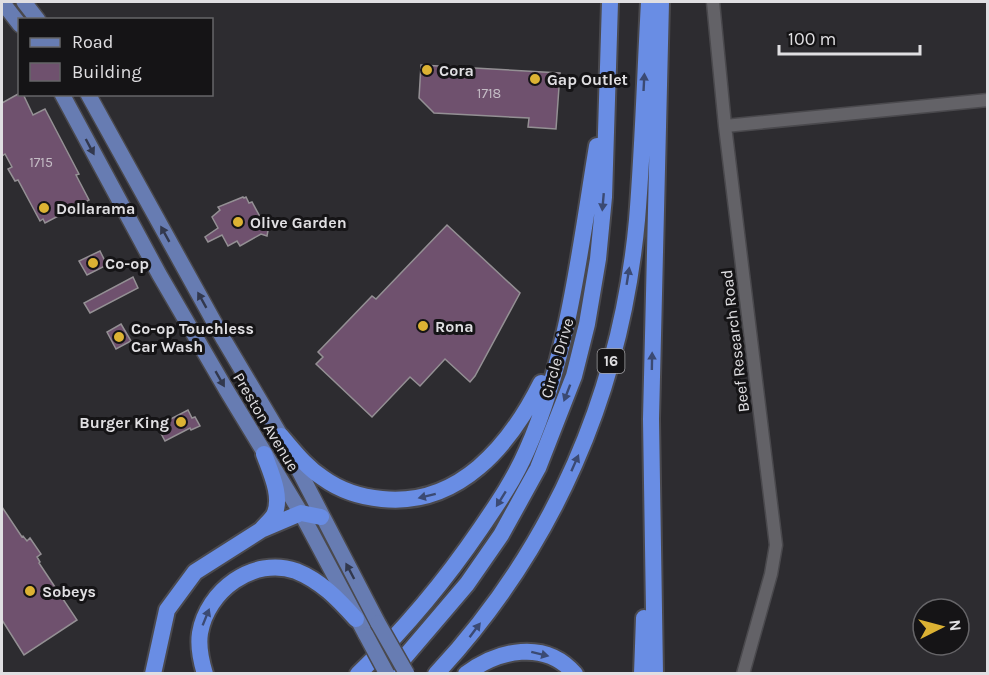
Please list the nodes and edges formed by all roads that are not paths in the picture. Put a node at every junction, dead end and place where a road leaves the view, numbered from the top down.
1 (2, 2) edge
2 (24, 2) edge
3 (610, 2) edge
4 (649, 2) edge
5 (661, 2) edge
6 (713, 2) edge
7 (36, 18) edge
8 (18, 22) edge
9 (63, 96) edge
10 (88, 96) edge
11 (987, 100) edge
12 (605, 122) junction
13 (725, 126) junction
14 (571, 307) junction
15 (651, 419) junction
16 (281, 436) junction
17 (264, 454) junction
18 (301, 513) junction
19 (321, 517) junction
20 (261, 530) junction
21 (356, 619) junction
22 (153, 674) edge
23 (204, 674) edge
24 (358, 674) edge
25 (389, 674) edge
26 (407, 674) edge
27 (436, 674) edge
28 (466, 674) edge
29 (575, 674) edge
30 (642, 674) edge
31 (655, 674) edge
32 (743, 674) edge

1 - 8 main road
2 - 7 main road
3 - 12 highway, Circle Drive / 16
27 -> 4 highway, 16
15 -> 5 highway
6 - 13 street, Beef Research Road
9 -> 17 main road, Preston Avenue
16 -> 10 main road, Preston Avenue
11 - 13 street
12 - 14 highway
12 -> 25 highway, Circle Drive / 16
13 - 32 street, Beef Research Road
14 -> 16 highway
14 -> 24 highway
15 - 30 highway
15 - 31 highway
16 - 19 main road, Preston Avenue
17 - 18 main road, Preston Avenue
17 - 20 highway
18 - 19 highway
18 - 20 highway
18 - 21 main road, Preston Avenue
26 -> 19 main road, Preston Avenue, bridge
20 - 22 highway
23 -> 21 highway
21 - 25 main road, Preston Avenue, bridge
28 -> 29 highway

